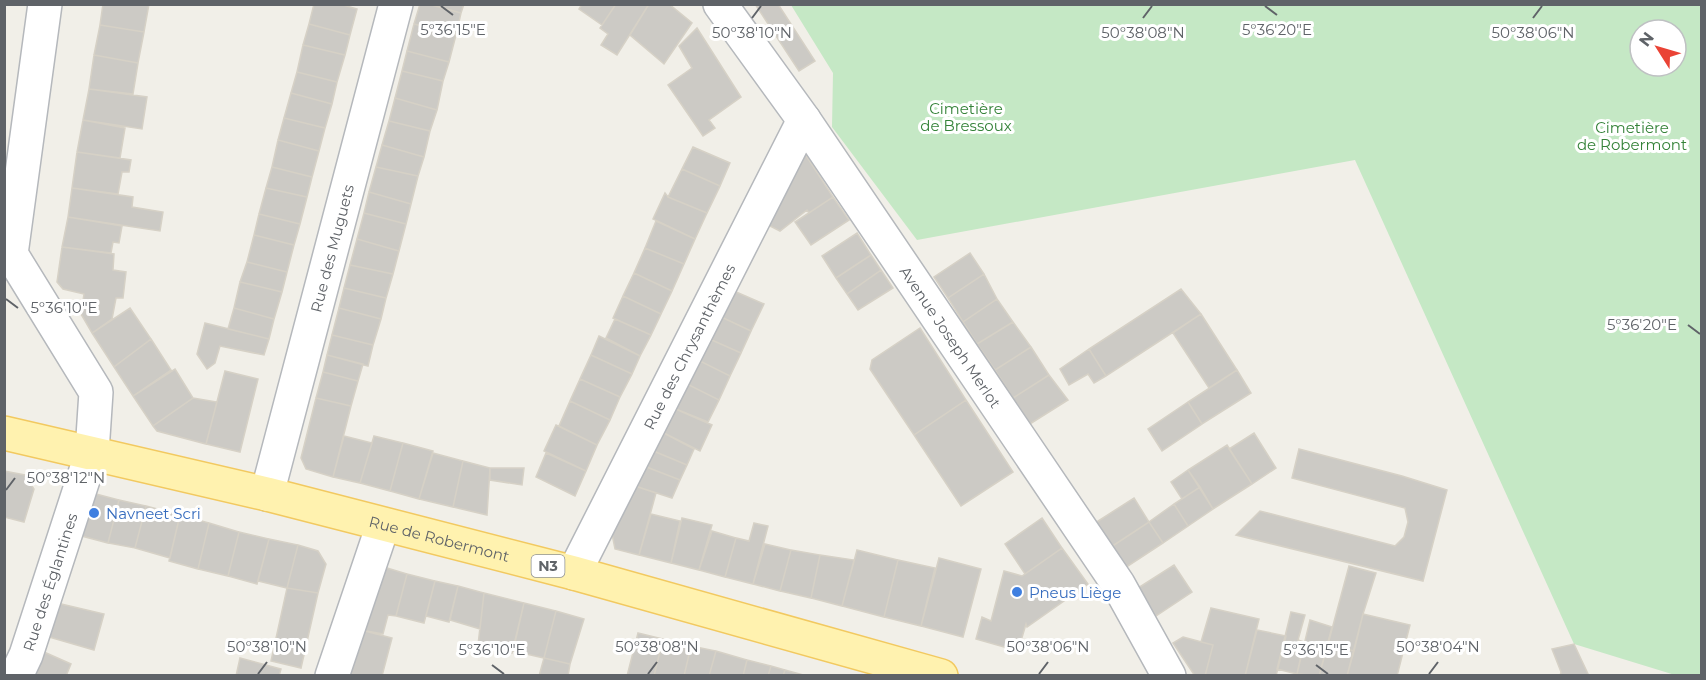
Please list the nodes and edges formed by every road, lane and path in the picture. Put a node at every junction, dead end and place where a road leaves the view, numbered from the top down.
1 (396, 4) edge
2 (720, 4) edge
3 (42, 7) edge
4 (804, 120) junction
5 (8, 256) edge
6 (4, 433) edge
7 (92, 452) junction
8 (267, 494) junction
9 (383, 525) junction
10 (574, 573) junction
11 (16, 675) edge
12 (332, 675) edge
13 (941, 675) edge
14 (1169, 675) edge

1 - 8 street, Rue des Muguets
2 - 4 street, Avenue Joseph Merlot
3 - 5 street
4 - 10 street, Rue des Chrysanthèmes
4 - 14 street, Avenue Joseph Merlot
5 - 7 street, Rue des Églantines
6 - 7 main road, Rue de Robermont / N3
7 - 8 main road, Rue de Robermont / N3
7 - 11 street, Rue des Églantines
8 - 9 main road, Rue de Robermont / N3
9 - 10 main road, Rue de Robermont / N3
9 - 12 street
10 - 13 main road, Rue de Robermont / N3

